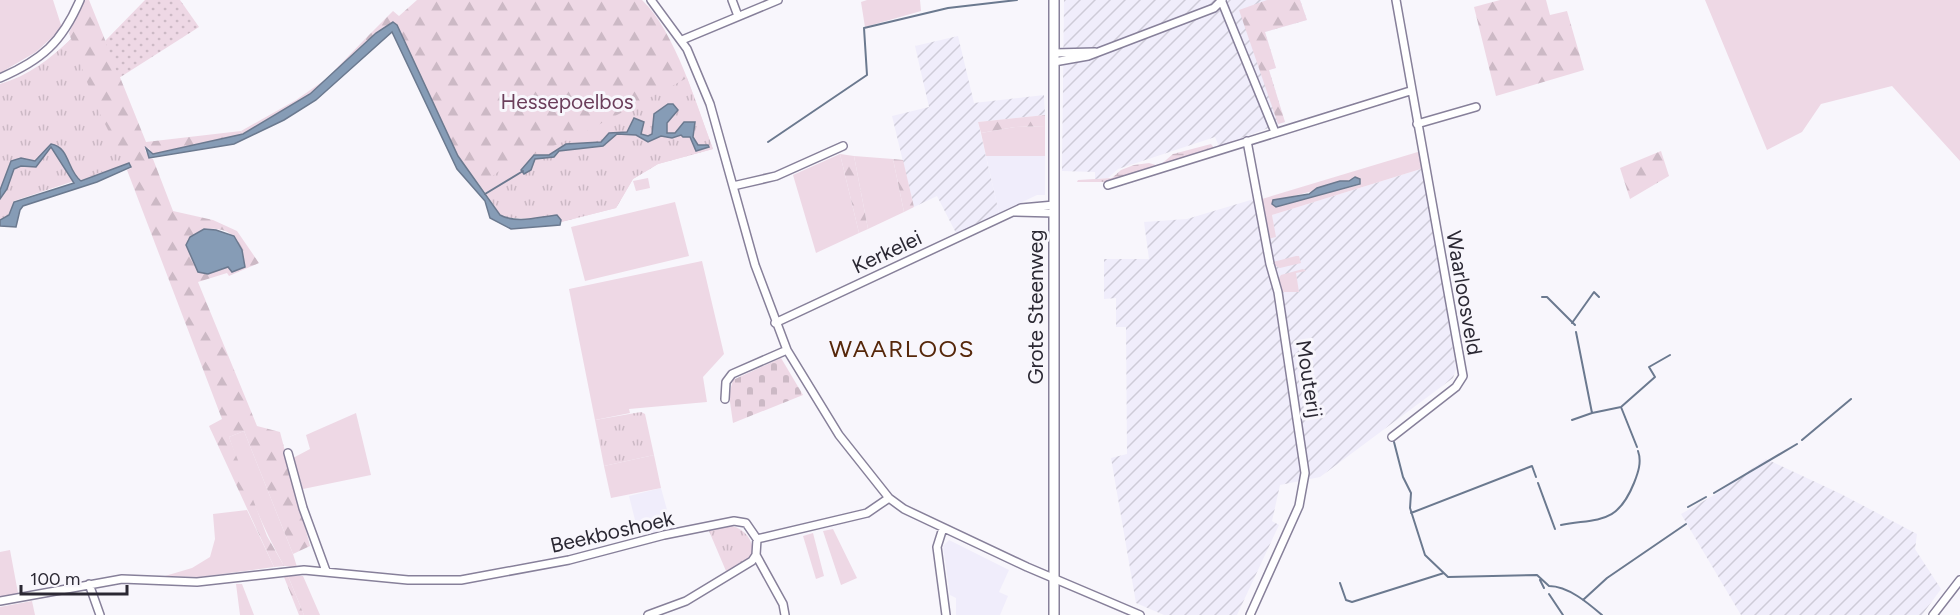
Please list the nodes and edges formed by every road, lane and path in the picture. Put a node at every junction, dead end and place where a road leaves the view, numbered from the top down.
1 (80, 0) edge
2 (651, 0) edge
3 (732, 0) edge
4 (778, 0) edge
5 (1054, 0) edge
6 (1396, 0) edge
7 (1222, 1) edge
8 (738, 16) junction
9 (682, 40) junction
10 (1054, 57) junction
11 (0, 78) edge
12 (1410, 91) junction
13 (1476, 107) dead end
14 (1416, 124) junction
15 (1275, 132) junction
16 (1247, 141) junction
17 (843, 146) dead end
18 (1108, 185) dead end
19 (733, 186) junction
20 (1054, 209) junction
21 (775, 323) junction
22 (787, 350) junction
23 (725, 399) dead end
24 (1392, 437) dead end
25 (288, 453) dead end
26 (889, 498) junction
27 (943, 528) junction
28 (757, 539) junction
29 (756, 555) junction
30 (326, 572) junction
31 (1054, 578) junction
32 (1960, 580) edge
33 (89, 584) junction
34 (0, 601) edge
35 (100, 615) edge
36 (648, 615) edge
37 (785, 615) edge
38 (946, 615) edge
39 (1054, 615) edge
40 (1140, 615) edge
41 (1250, 615) edge
42 (1933, 615) edge

1 - 11 street
2 - 9 street
3 - 8 street
4 - 8 street
5 - 10 main road, Grote Steenweg
6 - 12 street, Waarloosveld
7 - 10 street
7 - 15 street
8 - 9 street
9 - 19 street
10 - 20 main road, Grote Steenweg
12 - 14 street, Waarloosveld
12 - 15 street
13 - 14 street
14 - 24 street, Waarloosveld
15 - 16 street
16 - 18 street
16 - 41 street, Mouterij
17 - 19 street
19 - 21 street
20 - 21 street, Kerkelei
20 - 31 main road, Grote Steenweg
21 - 22 street
22 - 23 street
22 - 26 street
25 - 30 street
26 - 27 street
26 - 28 street
27 - 31 street
27 - 38 street
28 - 29 street
28 - 30 street, Beekboshoek
29 - 36 street
29 - 37 street
30 - 33 street, Beekboshoek
31 - 39 main road, Grote Steenweg
31 - 40 street
32 - 42 street
33 - 34 street, Beekboshoek
33 - 35 street

